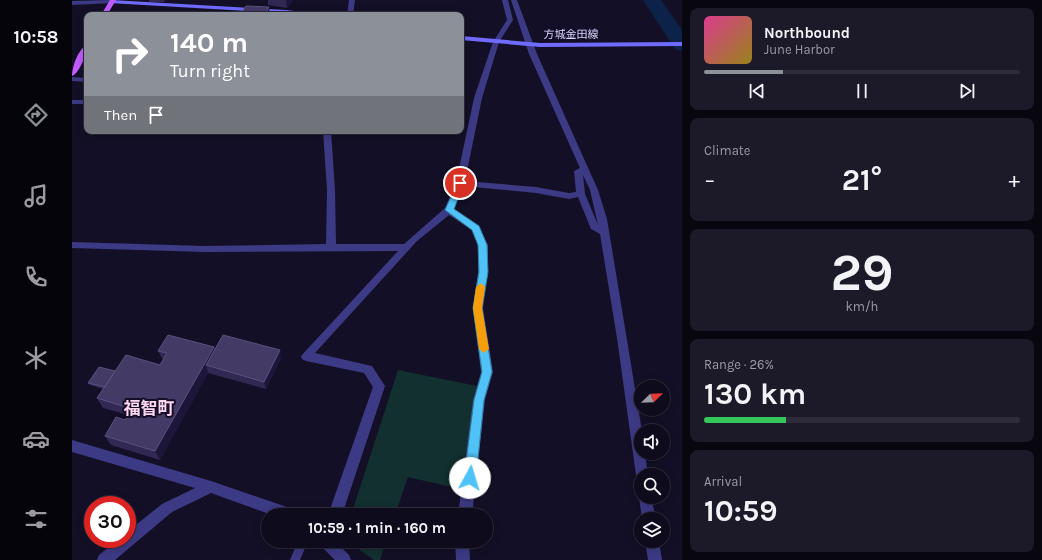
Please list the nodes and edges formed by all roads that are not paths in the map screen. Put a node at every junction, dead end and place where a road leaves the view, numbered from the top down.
1 (352, 0) edge
2 (505, 0) edge
3 (514, 0) edge
4 (112, 1) edge
5 (72, 3) edge
6 (106, 12) edge
7 (286, 12) edge
8 (350, 12) edge
9 (464, 38) edge
10 (496, 42) junction
11 (682, 44) edge
12 (535, 45) junction
13 (84, 52) edge
14 (72, 74) edge
15 (72, 79) edge
16 (84, 80) edge
17 (72, 102) edge
18 (84, 102) edge
19 (327, 134) edge
20 (585, 170) junction
21 (460, 183) junction
22 (581, 194) junction
23 (449, 210) junction
24 (604, 232) junction
25 (72, 244) edge
26 (407, 247) junction
27 (331, 248) junction
28 (72, 446) edge
29 (641, 468) edge
30 (211, 487) junction
31 (270, 508) edge
32 (336, 508) edge
33 (466, 508) edge
34 (300, 548) edge
35 (333, 548) edge
36 (462, 548) edge
37 (653, 548) edge
38 (104, 560) edge
39 (295, 560) edge
40 (344, 560) edge
41 (463, 560) edge
42 (655, 560) edge

1 - 8 street
2 - 10 street
3 - 12 street
4 - 5 street
4 - 6 main road
4 - 7 main road
9 - 10 main road, 方城金田線
10 - 12 main road, 方城金田線
10 - 21 street
11 - 12 main road, 方城金田線
12 - 20 street
13 - 14 main road
15 - 16 street
17 - 18 street
19 - 27 street
20 - 22 street
20 - 24 street
21 - 22 street
21 - 23 street
22 - 24 street
23 - 26 street
23 - 33 street
24 - 29 street
25 - 27 street
26 - 27 street
26 - 32 street
28 - 30 street
30 - 31 street
30 - 38 street
34 - 39 lane
35 - 40 street
36 - 41 street
37 - 42 street

